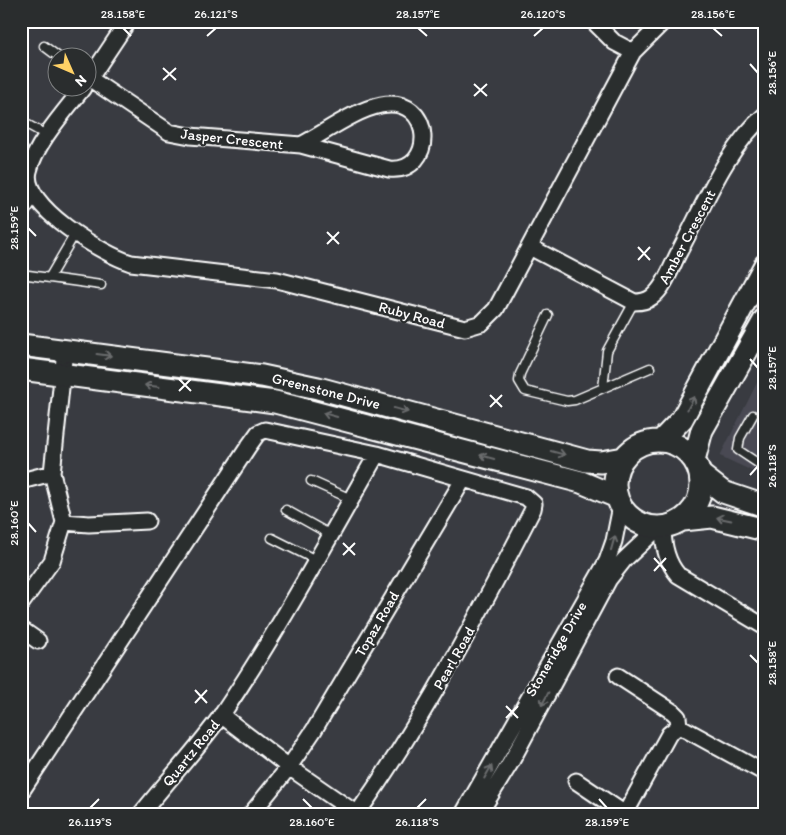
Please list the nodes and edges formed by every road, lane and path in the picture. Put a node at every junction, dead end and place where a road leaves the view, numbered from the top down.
1 (128, 21) edge
2 (593, 21) edge
3 (664, 21) edge
4 (44, 46) dead end
5 (48, 49) edge
6 (633, 52) junction
7 (98, 65) edge
8 (98, 88) edge
9 (75, 98) edge
10 (765, 115) edge
11 (21, 121) edge
12 (48, 136) junction
13 (301, 146) junction
14 (35, 198) junction
15 (21, 218) edge
16 (76, 232) junction
17 (530, 247) junction
18 (765, 264) edge
19 (21, 274) edge
20 (49, 278) junction
21 (101, 285) dead end
22 (765, 285) edge
23 (634, 302) junction
24 (742, 306) junction
25 (548, 315) dead end
26 (765, 318) edge
27 (21, 345) edge
28 (65, 350) junction
29 (650, 368) dead end
30 (21, 369) edge
31 (61, 374) junction
32 (603, 388) junction
33 (752, 415) dead end
34 (661, 441) junction
35 (377, 454) junction
36 (624, 458) junction
37 (697, 467) junction
38 (765, 468) edge
39 (52, 473) junction
40 (463, 480) junction
41 (21, 481) edge
42 (311, 481) dead end
43 (351, 499) junction
44 (619, 501) junction
45 (765, 506) edge
46 (286, 510) dead end
47 (683, 520) junction
48 (147, 521) dead end
49 (64, 522) junction
50 (661, 527) junction
51 (765, 530) edge
52 (331, 535) junction
53 (272, 538) dead end
54 (316, 560) junction
55 (21, 604) edge
56 (765, 628) edge
57 (21, 629) edge
58 (38, 642) dead end
59 (618, 676) dead end
60 (221, 715) junction
61 (679, 726) junction
62 (289, 767) junction
63 (765, 772) edge
64 (576, 781) dead end
65 (21, 792) edge
66 (141, 814) edge
67 (251, 814) edge
68 (357, 814) edge
69 (463, 814) edge
70 (479, 814) edge
71 (625, 814) edge

1 - 7 street
2 - 6 street
3 - 6 street, Ruby Road
4 - 5 lane
6 - 17 street, Ruby Road
8 - 13 street, Jasper Crescent
9 - 12 street
10 - 23 street, Amber Crescent
11 - 12 lane
12 - 14 street, Ruby Road
13 - 13 street, Jasper Crescent
14 - 15 lane
14 - 16 street, Ruby Road
16 - 17 street, Ruby Road
16 - 20 lane
17 - 23 street
18 - 24 main road
19 - 20 lane
20 - 21 lane
22 - 24 main road
23 - 32 lane
34 -> 24 main road
25 - 32 lane
26 - 37 main road
27 - 28 main road, Greenstone Drive
28 - 31 street
28 -> 36 main road, Greenstone Drive
29 - 32 lane
30 - 31 main road, Greenstone Drive
31 - 39 street
44 -> 31 main road, Greenstone Drive
33 - 38 lane
34 - 36 main road
34 - 37 main road
35 - 40 street
35 - 43 street
35 - 65 street
36 - 44 main road
37 - 45 main road
37 - 47 main road
39 - 41 street
39 - 49 street
40 - 62 street, Topaz Road
40 - 68 street, Pearl Road
42 - 43 lane
43 - 52 street
44 - 50 main road
69 -> 44 street, Stoneridge Drive
46 - 52 lane
47 - 50 main road
51 -> 47 main road
48 - 49 street
49 - 55 street
50 - 56 street
50 -> 70 street, Stoneridge Drive
52 - 54 street
53 - 54 lane
54 - 60 street
57 - 58 street
59 - 61 street
60 - 62 street
60 - 66 street, Quartz Road
61 - 63 street
61 - 71 street
62 - 67 street, Topaz Road
62 - 68 street
64 - 71 street

